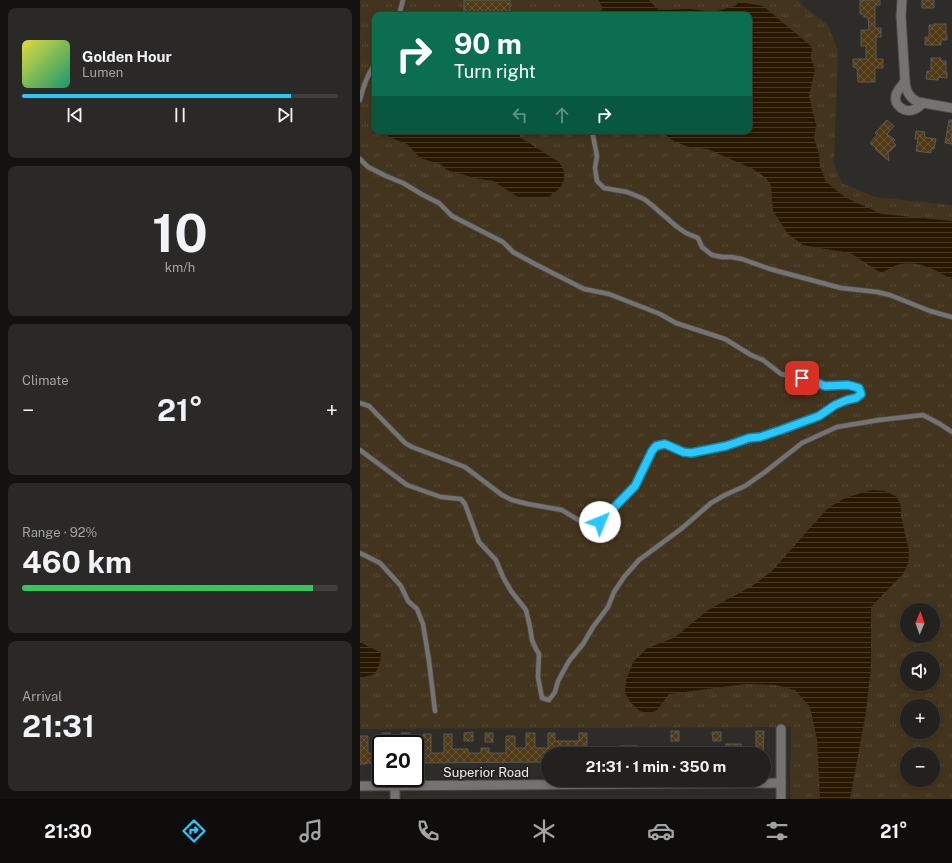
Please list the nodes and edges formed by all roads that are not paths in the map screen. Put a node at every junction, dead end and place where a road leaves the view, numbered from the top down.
1 (403, 0) edge
2 (902, 0) edge
3 (400, 12) edge
4 (372, 68) edge
5 (905, 81) junction
6 (360, 100) edge
7 (923, 103) junction
8 (952, 108) edge
9 (593, 134) edge
10 (360, 159) edge
11 (952, 317) edge
12 (360, 403) edge
13 (952, 432) edge
14 (360, 450) edge
15 (360, 553) edge
16 (435, 711) dead end
17 (781, 729) dead end
18 (781, 783) junction
19 (360, 786) edge
20 (372, 786) edge
21 (424, 786) edge
22 (395, 787) edge
23 (394, 799) edge
24 (781, 799) edge

1 - 3 lane
2 - 5 street
4 - 6 lane
5 - 7 street
5 - 7 street
7 - 8 street
9 - 11 lane
10 - 12 lane
13 - 14 lane
15 - 16 lane
17 - 18 street
18 - 21 street, Superior Road
18 - 24 street
19 - 20 street, Superior Road
22 - 23 street

